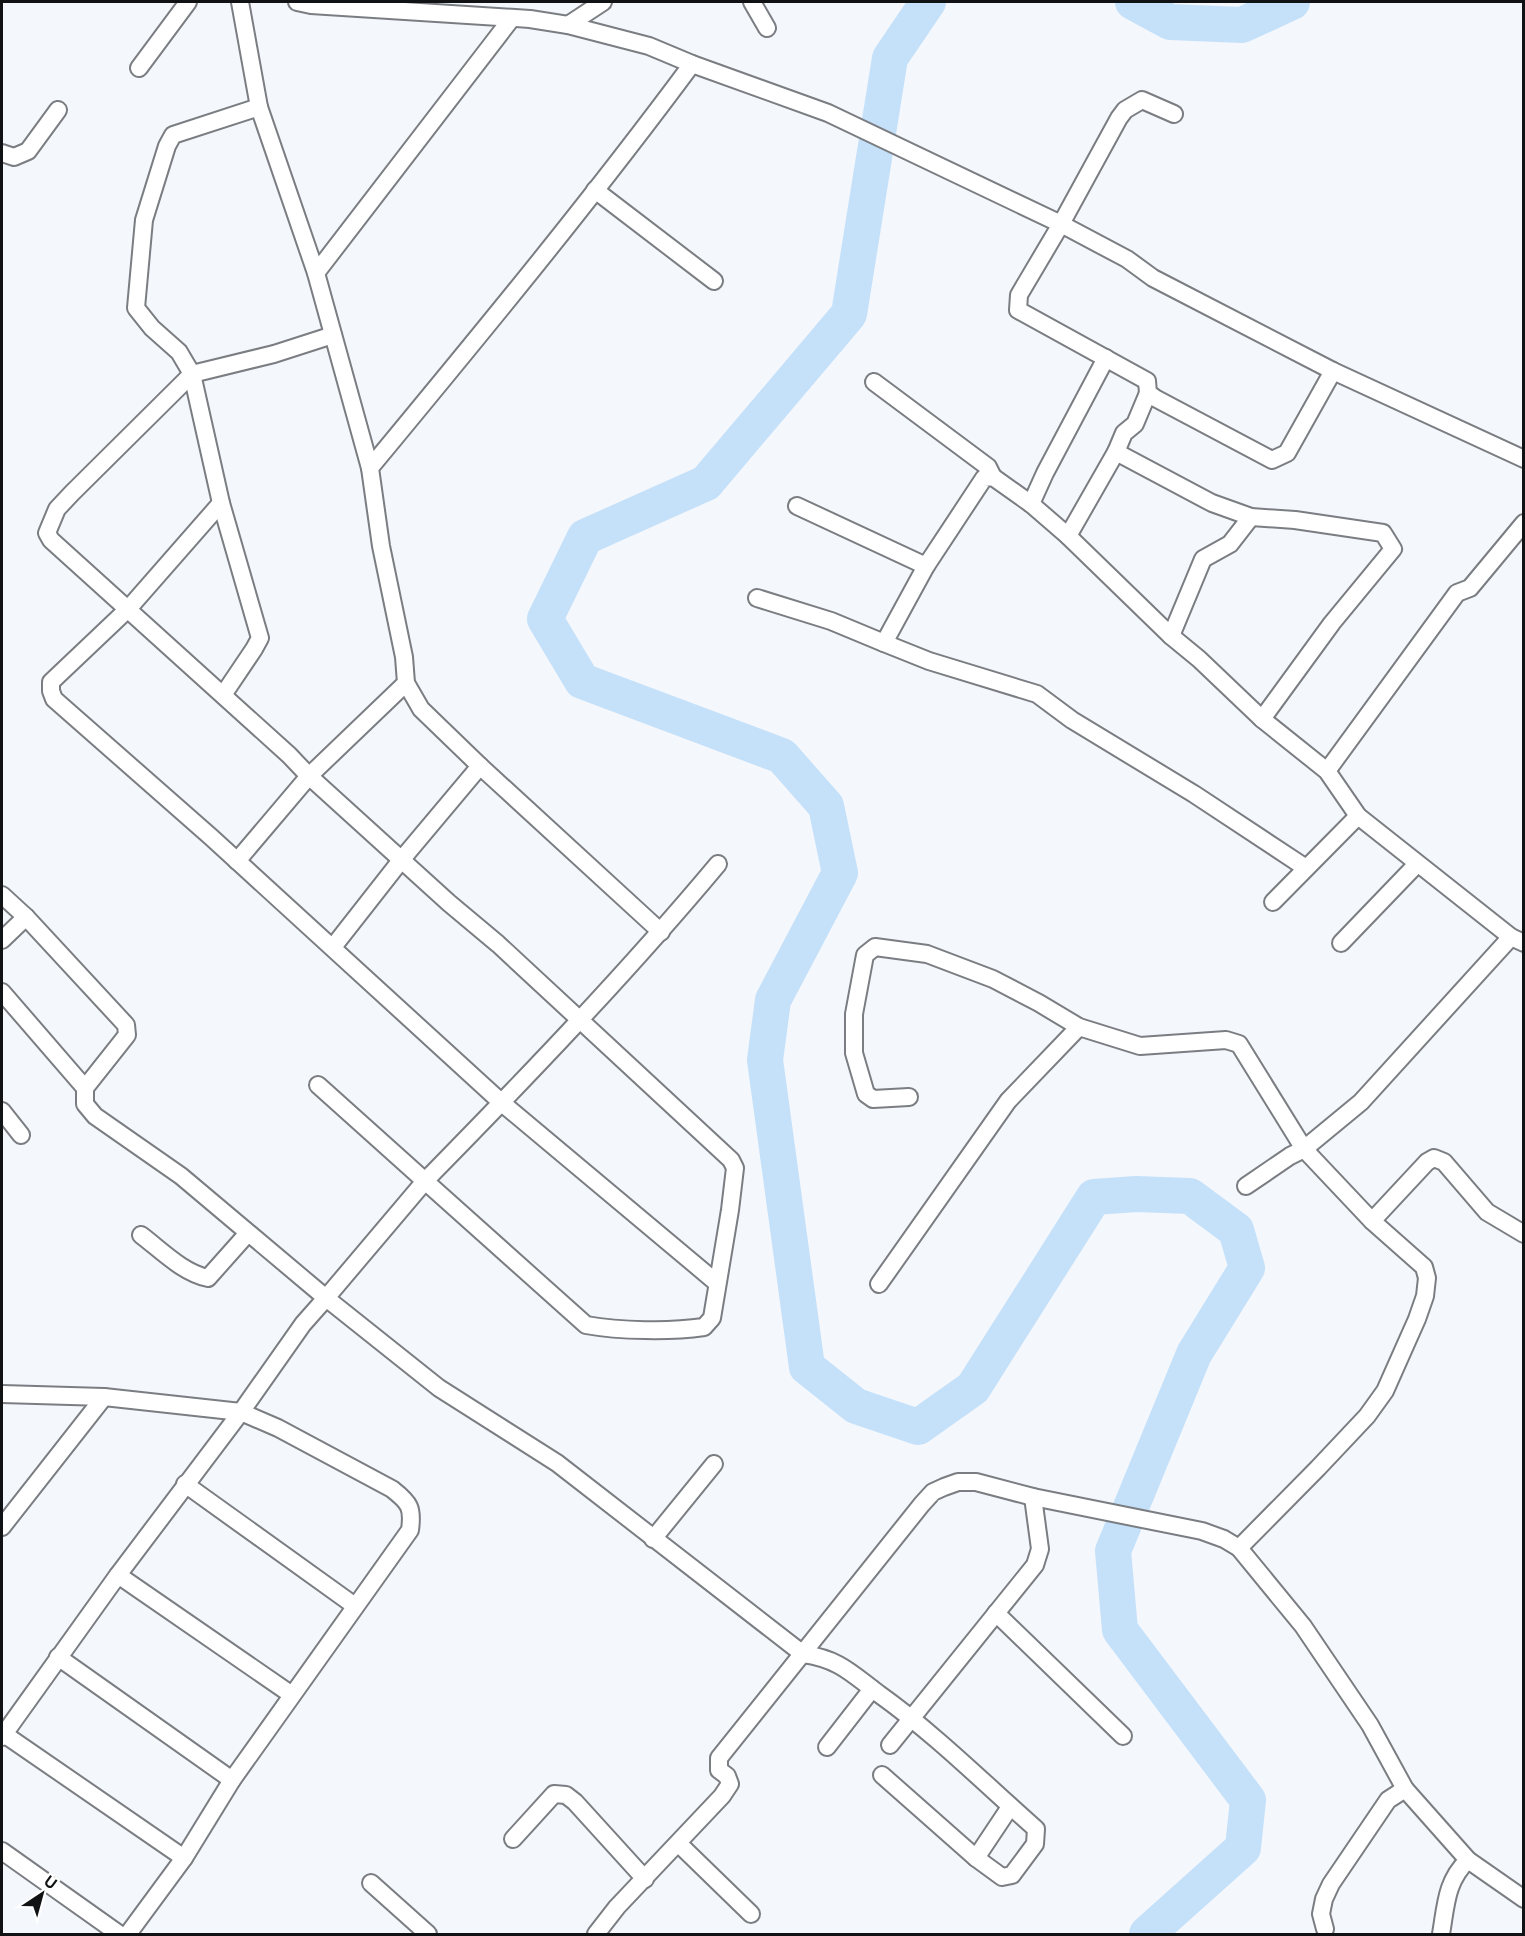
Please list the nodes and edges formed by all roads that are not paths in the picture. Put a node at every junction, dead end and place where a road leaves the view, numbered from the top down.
1 (188, 2) edge
2 (240, 2) edge
3 (531, 2) edge
4 (603, 2) edge
5 (752, 2) edge
6 (307, 3) edge
7 (417, 6) edge
8 (512, 18) junction
9 (530, 19) junction
10 (568, 25) junction
11 (767, 28) dead end
12 (692, 64) junction
13 (139, 68) dead end
14 (259, 107) junction
15 (58, 110) dead end
16 (1174, 114) dead end
17 (2, 153) edge
18 (595, 190) junction
19 (1060, 224) junction
20 (316, 273) junction
21 (714, 281) dead end
22 (333, 335) junction
23 (1107, 358) junction
24 (1333, 371) junction
25 (192, 374) junction
26 (874, 382) dead end
27 (1148, 393) junction
28 (1116, 452) junction
29 (1524, 459) edge
30 (370, 468) junction
31 (993, 477) junction
32 (221, 502) junction
33 (1031, 504) junction
34 (796, 506) dead end
35 (1251, 517) junction
36 (1524, 523) edge
37 (1068, 536) junction
38 (926, 566) junction
39 (757, 598) dead end
40 (129, 608) junction
41 (1171, 636) junction
42 (884, 643) junction
43 (406, 683) junction
44 (223, 695) junction
45 (1262, 719) junction
46 (480, 766) junction
47 (1327, 771) junction
48 (309, 776) junction
49 (1358, 816) junction
50 (402, 859) junction
51 (237, 861) junction
52 (718, 864) dead end
53 (1417, 864) junction
54 (1306, 868) junction
55 (2, 896) edge
56 (1273, 902) dead end
57 (26, 917) junction
58 (661, 932) junction
59 (2, 940) edge
60 (1517, 940) edge
61 (1341, 943) dead end
62 (333, 948) junction
63 (2, 992) edge
64 (580, 1018) junction
65 (1078, 1028) junction
66 (318, 1085) dead end
67 (85, 1088) junction
68 (909, 1097) dead end
69 (502, 1103) junction
70 (2, 1112) edge
71 (21, 1135) dead end
72 (1304, 1149) junction
73 (425, 1181) junction
74 (1246, 1186) dead end
75 (1372, 1221) junction
76 (248, 1233) junction
77 (1524, 1234) edge
78 (141, 1235) dead end
79 (717, 1283) junction
80 (879, 1284) dead end
81 (326, 1298) junction
82 (2, 1394) edge
83 (104, 1397) junction
84 (241, 1412) junction
85 (714, 1464) dead end
86 (185, 1484) junction
87 (1041, 1499) junction
88 (2, 1527) edge
89 (653, 1539) junction
90 (1239, 1548) junction
91 (118, 1575) junction
92 (355, 1606) junction
93 (996, 1613) junction
94 (803, 1654) junction
95 (58, 1657) junction
96 (872, 1689) junction
97 (292, 1695) junction
98 (911, 1717) junction
99 (3, 1735) edge
100 (1123, 1736) dead end
101 (890, 1745) dead end
102 (827, 1748) dead end
103 (882, 1775) dead end
104 (232, 1780) junction
105 (1405, 1789) junction
106 (1010, 1807) junction
107 (513, 1839) dead end
108 (678, 1844) junction
109 (2, 1851) edge
110 (184, 1858) junction
111 (976, 1858) junction
112 (1468, 1860) junction
113 (645, 1879) junction
114 (370, 1883) dead end
115 (1524, 1899) edge
116 (751, 1914) dead end
117 (1325, 1929) dead end
118 (1441, 1934) edge
119 (118, 1935) edge
120 (128, 1935) edge
121 (428, 1935) edge
122 (596, 1935) edge

1 - 13 street
2 - 14 street
3 - 9 street
4 - 10 street
5 - 11 street
6 - 7 street
7 - 8 street
8 - 9 street
8 - 20 street
9 - 10 street
10 - 12 street
12 - 18 street
12 - 19 street
14 - 20 street
14 - 25 street
15 - 17 street
16 - 19 street
18 - 21 street
18 - 30 street
19 - 23 street
19 - 24 street
20 - 22 street
22 - 25 street
22 - 30 street
23 - 27 street
23 - 33 street
24 - 27 street
24 - 29 street
25 - 32 street
25 - 40 street
26 - 31 street
27 - 28 street
28 - 35 street
28 - 37 street
30 - 43 street
31 - 33 street
31 - 38 street
32 - 40 street
32 - 44 street
33 - 37 street
34 - 38 street
35 - 41 street
35 - 45 street
36 - 47 street
37 - 41 street
38 - 42 street
39 - 42 street
40 - 44 street
40 - 51 street
41 - 45 street
42 - 54 street
43 - 46 street
43 - 48 street
44 - 48 street
45 - 47 street
46 - 50 street
46 - 58 street
47 - 49 street
48 - 50 street
48 - 51 street
49 - 53 street
49 - 54 street
50 - 62 street
50 - 64 street
51 - 62 street
52 - 58 street
53 - 60 street
53 - 61 street
54 - 56 street
55 - 57 street
57 - 59 street
57 - 67 street
58 - 64 street
60 - 72 street
62 - 69 street
63 - 67 street
64 - 69 street
64 - 79 street
65 - 68 street
65 - 72 street
65 - 80 street
66 - 73 street
67 - 76 street
69 - 73 street
69 - 79 street
70 - 71 street
72 - 74 street
72 - 75 street
73 - 79 street
73 - 81 street
75 - 77 street
75 - 90 street
76 - 78 street
76 - 81 street
81 - 84 street
81 - 89 street
82 - 83 street
83 - 84 street
83 - 88 street
84 - 86 street
84 - 92 street
85 - 89 street
86 - 91 street
86 - 92 street
87 - 90 street
87 - 93 street
87 - 94 street
89 - 94 street
90 - 105 street
91 - 95 street
91 - 97 street
92 - 97 street
93 - 98 street
93 - 100 street
94 - 96 street
94 - 108 street
95 - 99 street
95 - 104 street
96 - 98 street
96 - 102 street
97 - 104 street
98 - 101 street
98 - 106 street
99 - 110 street
103 - 111 street
104 - 110 street
105 - 112 street
105 - 117 street
106 - 111 street
106 - 111 street
107 - 113 street
108 - 113 street
108 - 116 street
109 - 119 street
110 - 120 street
112 - 115 street
112 - 118 street
113 - 122 street
114 - 121 street

